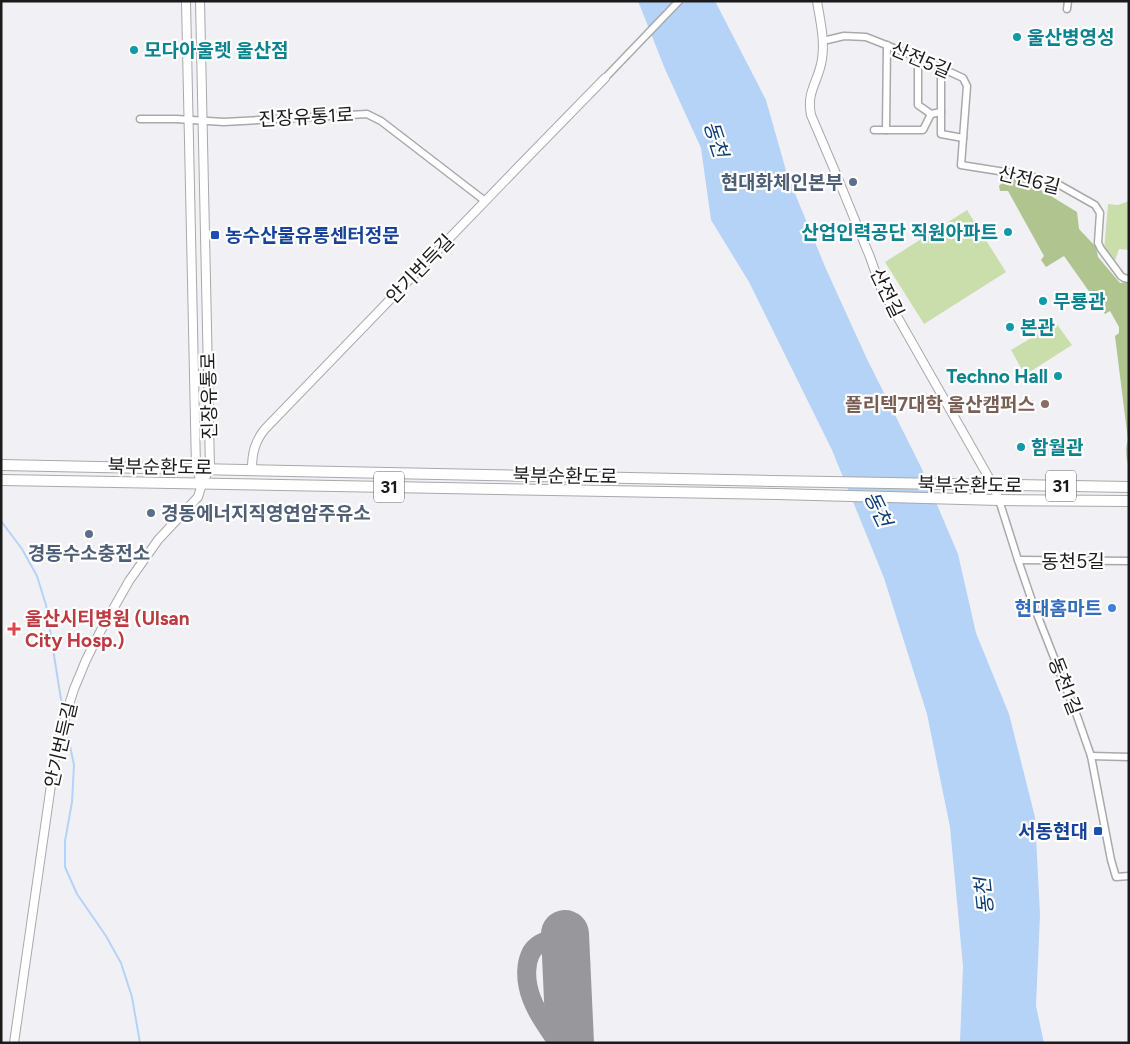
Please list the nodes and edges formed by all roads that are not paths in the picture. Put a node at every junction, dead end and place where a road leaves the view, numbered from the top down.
1 (186, 1) edge
2 (200, 1) edge
3 (679, 1) edge
4 (817, 1) edge
5 (822, 41) junction
6 (887, 45) junction
7 (918, 58) junction
8 (941, 68) junction
9 (605, 78) joint
10 (941, 112) junction
11 (931, 114) junction
12 (140, 119) dead end
13 (189, 120) junction
14 (203, 121) junction
15 (874, 130) dead end
16 (886, 130) junction
17 (963, 138) junction
18 (961, 165) joint
19 (485, 201) junction
20 (1129, 279) edge
21 (1, 465) edge
22 (196, 468) junction
23 (210, 468) junction
24 (252, 470) junction
25 (1, 480) edge
26 (202, 484) junction
27 (993, 485) junction
28 (1129, 487) edge
29 (999, 500) junction
30 (1129, 501) edge
31 (1018, 560) junction
32 (1129, 561) edge
33 (1091, 756) junction
34 (1129, 757) edge
35 (1129, 876) edge
36 (14, 1043) edge

1 - 13 street, 진장유통로
2 - 14 street, 진장유통로
3 - 9 street
4 - 5 street, 산전길
5 - 6 street, 산전5길
5 - 27 street, 산전길
6 - 7 street, 산전5길
6 - 16 street
7 - 8 street, 산전5길
7 - 11 street
8 - 10 street
8 - 17 street, 산전5길
9 - 19 street, 안기번득길
10 - 11 street
10 - 17 street
11 - 16 street
12 - 13 street, 진장유통1로
13 - 14 street, 진장유통1로
13 - 22 street, 진장유통로
14 - 19 street, 진장유통1로
14 - 23 street, 진장유통로
15 - 16 street
17 - 18 street, 산전5길
18 - 20 street, 산전6길
19 - 24 street, 안기번득길
21 - 22 main road, 북부순환도로 / 31
22 - 23 main road, 북부순환도로 / 31
22 - 26 street, 진장유통로
23 - 24 main road, 북부순환도로 / 31
23 - 26 street, 진장유통로
24 - 27 main road, 북부순환도로 / 31
25 - 26 main road, 북부순환도로 / 31
26 - 29 main road, 북부순환도로 / 31
26 - 36 street, 안기번득길
27 - 28 main road, 북부순환도로 / 31
27 - 29 street, 산전길
29 - 30 main road, 북부순환도로 / 31
29 - 31 street, 동천1길
31 - 32 street, 동천5길
31 - 33 street, 동천1길
33 - 34 street
33 - 35 street, 동천1길

